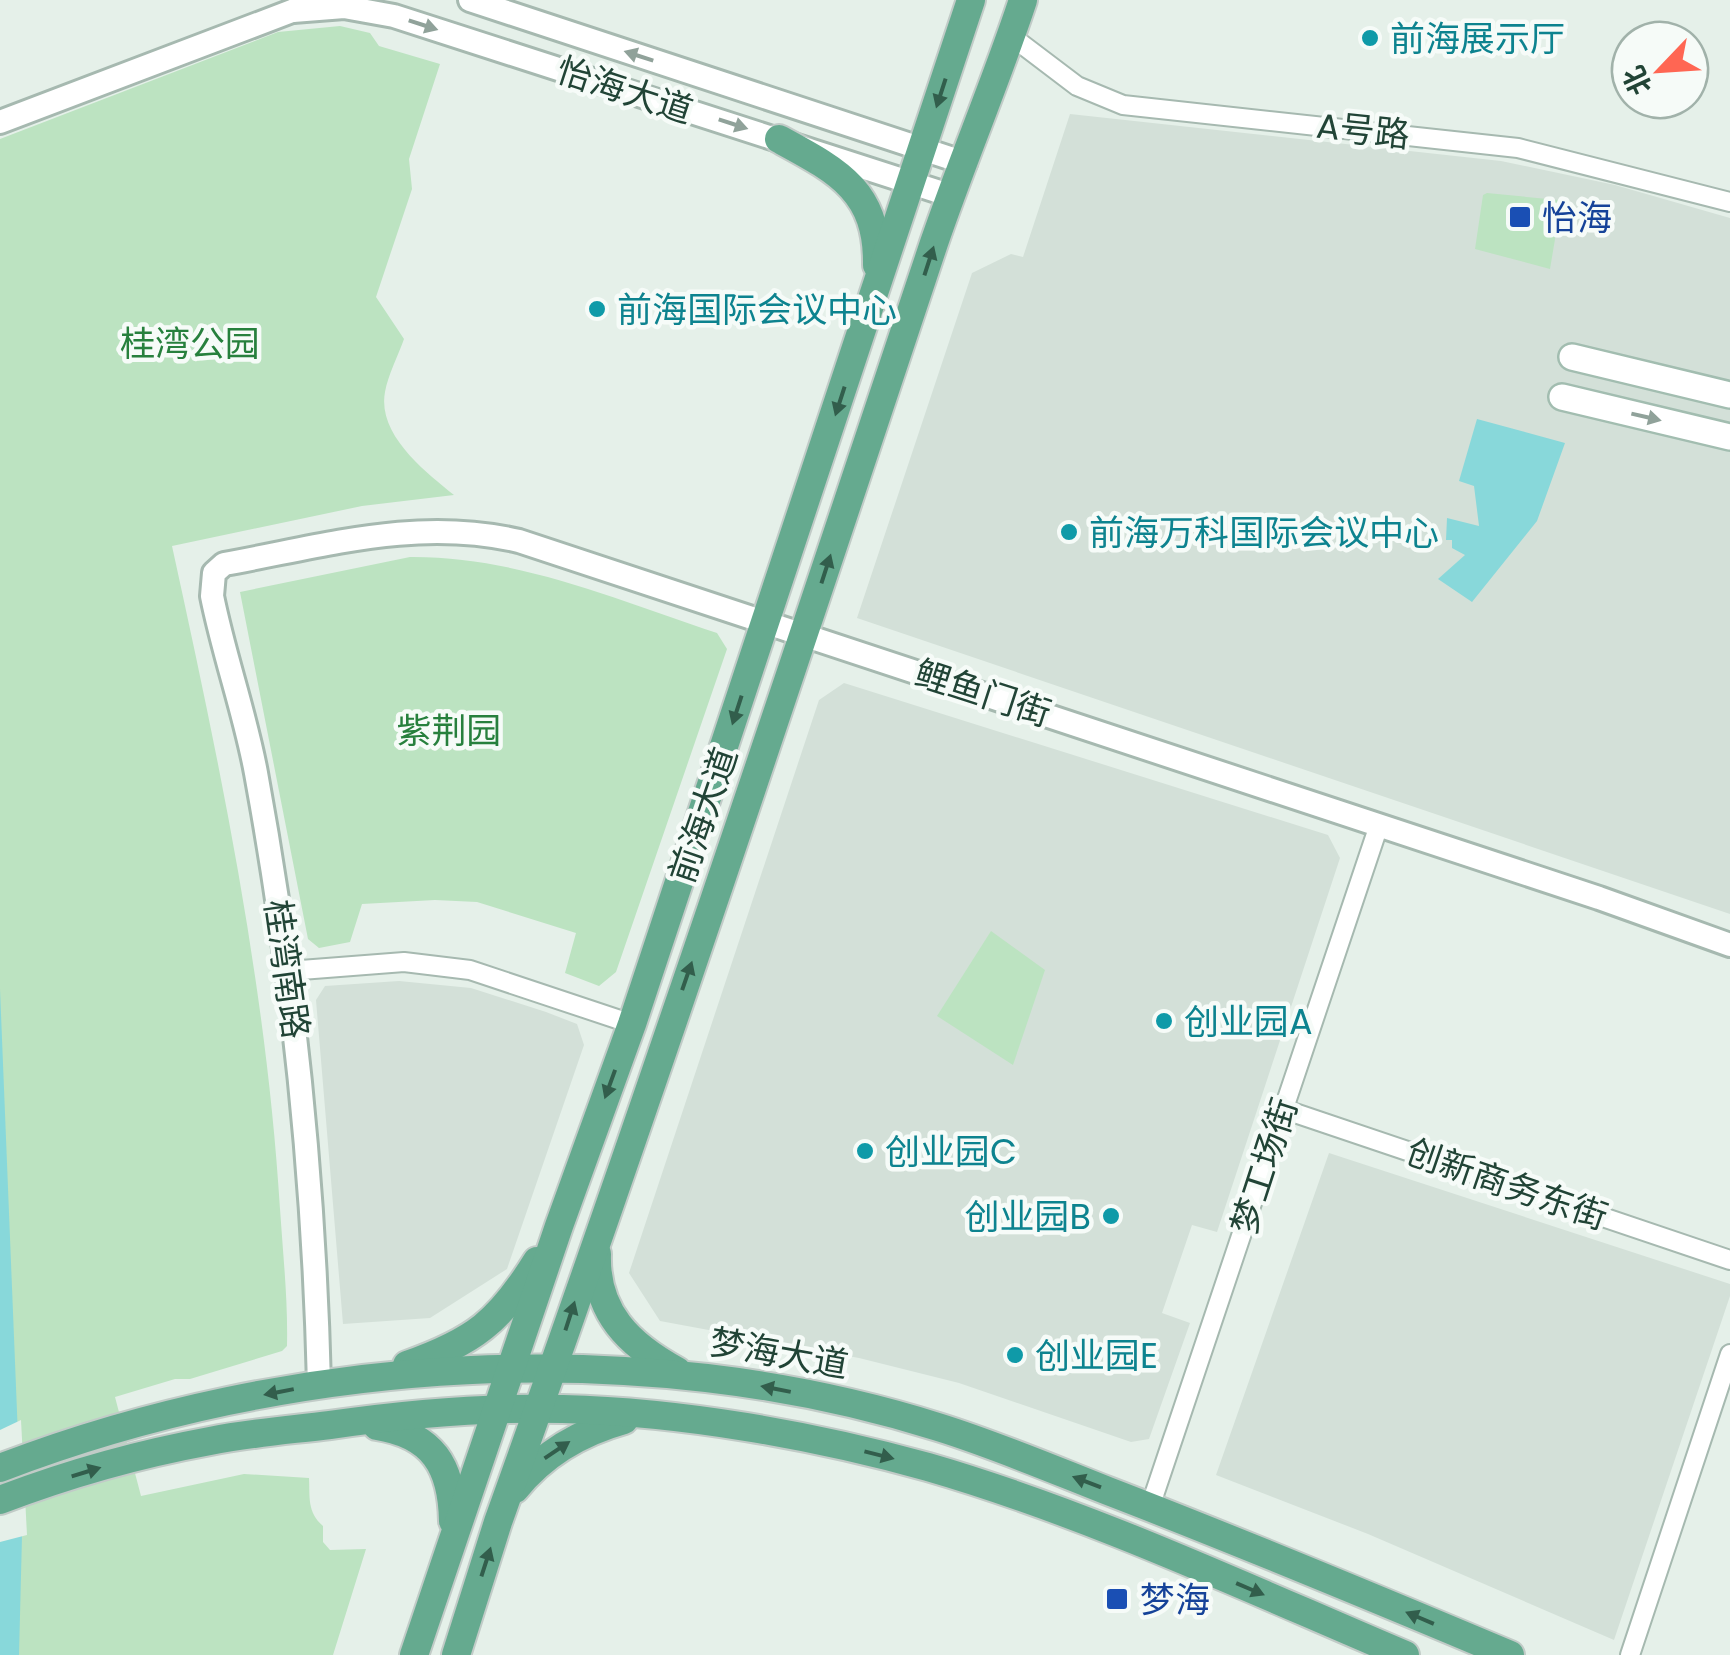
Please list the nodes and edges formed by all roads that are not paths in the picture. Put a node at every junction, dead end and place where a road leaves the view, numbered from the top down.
1 (320, 0) edge
2 (470, 0) edge
3 (972, 0) edge
4 (1022, 0) edge
5 (293, 11) junction
6 (1011, 36) junction
7 (0, 122) edge
8 (778, 139) junction
9 (922, 148) junction
10 (965, 163) junction
11 (912, 181) junction
12 (952, 196) junction
13 (1730, 202) edge
14 (874, 295) junction
15 (1572, 356) dead end
16 (1730, 395) edge
17 (1562, 397) dead end
18 (1730, 437) edge
19 (224, 564) joint
20 (767, 621) junction
21 (805, 634) junction
22 (1378, 825) junction
23 (1730, 945) edge
24 (288, 971) junction
25 (632, 1024) junction
26 (1283, 1109) junction
27 (559, 1226) junction
28 (597, 1236) junction
29 (1730, 1260) edge
30 (1730, 1354) edge
31 (553, 1368) junction
32 (512, 1370) junction
33 (682, 1374) junction
34 (368, 1378) junction
35 (320, 1384) junction
36 (538, 1408) junction
37 (496, 1410) junction
38 (644, 1415) junction
39 (331, 1425) junction
40 (0, 1468) edge
41 (0, 1500) edge
42 (1150, 1507) junction
43 (498, 1522) junction
44 (453, 1536) junction
45 (414, 1655) edge
46 (456, 1655) edge
47 (1405, 1655) edge
48 (1510, 1655) edge
49 (1630, 1655) edge

1 - 5 street, 怡海大道
9 -> 2 street, 怡海大道
3 -> 9 main road, 前海大道
4 - 6 main road, 前海大道
5 - 7 street, 怡海大道
5 -> 8 street, 怡海大道
6 - 10 main road, 前海大道
6 - 13 street, A号路
8 - 11 street, 怡海大道
8 - 14 main road
9 - 10 street, 怡海大道
9 - 11 main road, 前海大道
10 - 12 main road, 前海大道
11 - 12 street, 怡海大道
11 - 14 main road, 前海大道
21 -> 12 main road, 前海大道
14 -> 20 main road, 前海大道
15 - 16 main road
17 -> 18 main road
19 - 20 street, 鲤鱼门街
19 - 24 street, 桂湾南路
20 - 21 street, 鲤鱼门街
20 -> 25 main road, 前海大道
21 - 22 street, 鲤鱼门街
28 -> 21 main road, 前海大道
22 - 23 street, 鲤鱼门街
22 - 26 street, 梦工场街
24 - 25 street
24 - 35 street, 桂湾南路
25 -> 27 main road, 前海大道
26 - 29 street, 创新商务东街
26 - 42 street, 梦工场街
27 - 32 main road, 前海大道
27 - 34 main road
31 -> 28 main road, 前海大道
28 - 33 main road
30 - 49 street
31 - 32 main road, 梦海大道
31 - 33 main road, 梦海大道
31 - 36 main road, 前海大道
32 - 34 main road, 梦海大道
32 - 37 main road, 前海大道
42 -> 33 main road, 梦海大道
34 - 35 main road, 梦海大道
35 -> 40 main road, 梦海大道
36 - 37 main road
36 - 38 main road
36 - 43 main road, 前海大道
37 - 39 main road
37 - 44 main road, 前海大道
43 -> 38 main road
38 -> 47 main road
41 -> 39 main road
39 - 44 main road
48 -> 42 main road, 梦海大道
46 -> 43 main road, 前海大道
44 - 45 main road, 前海大道

